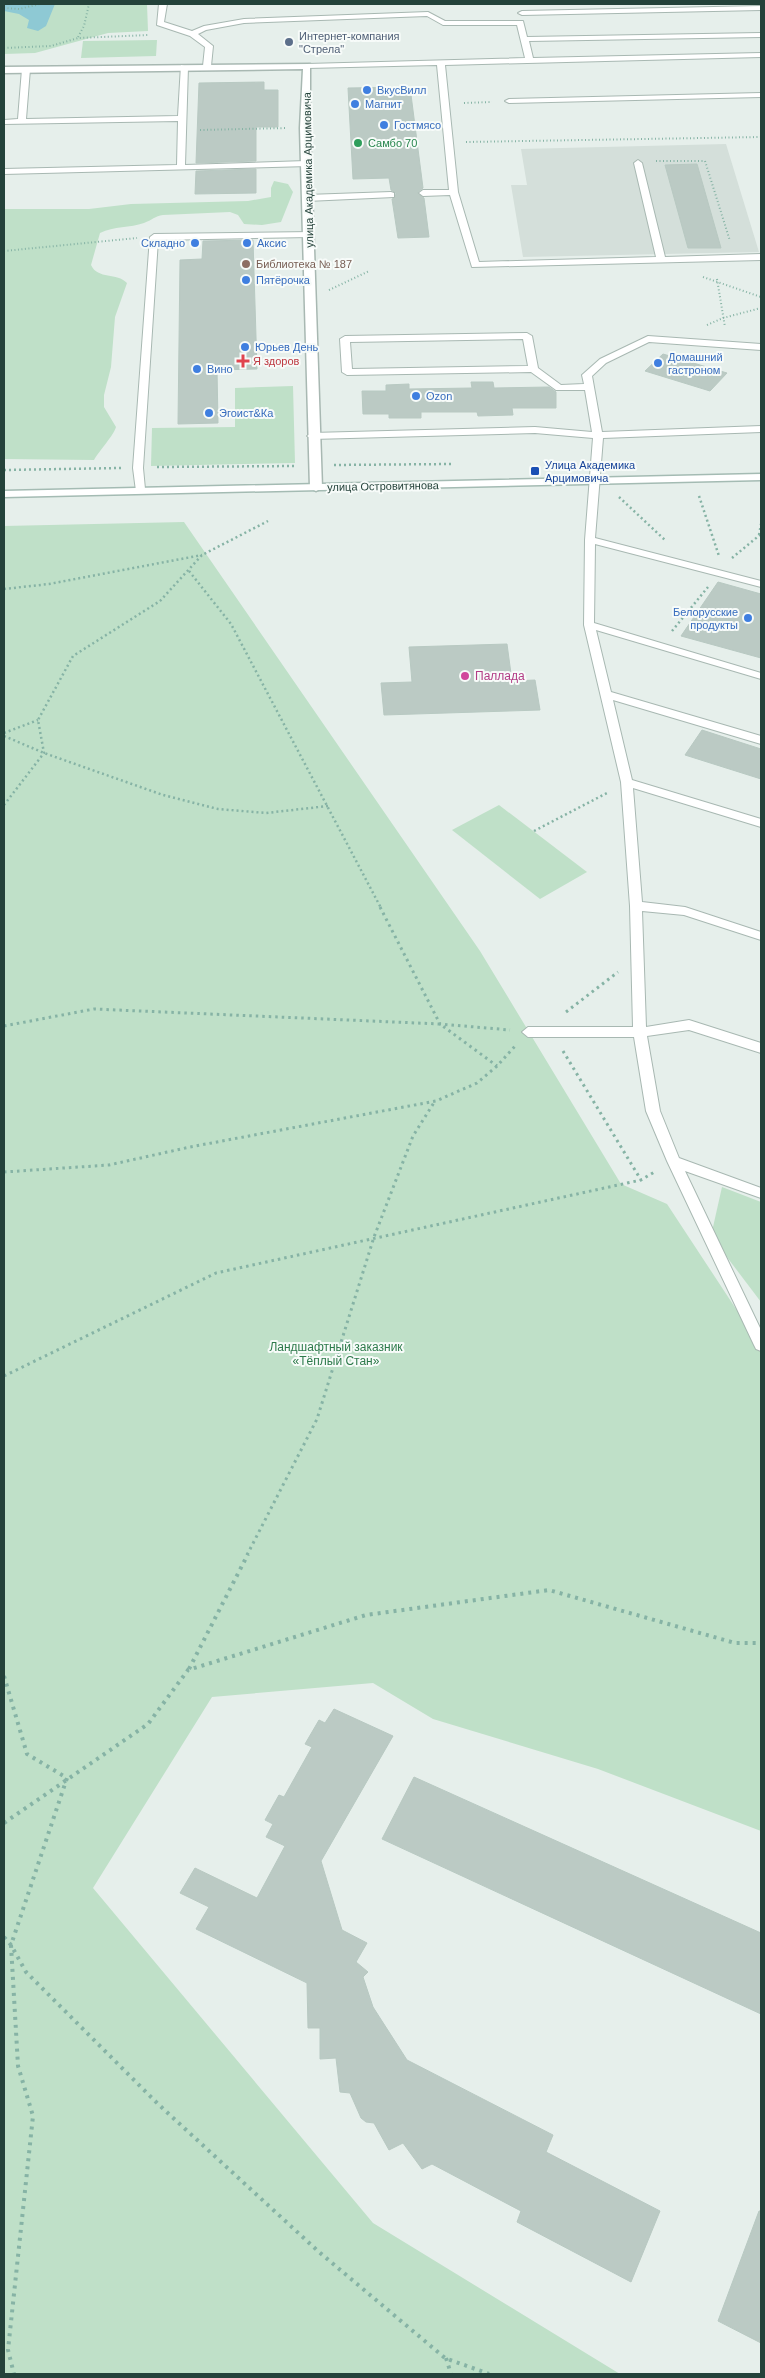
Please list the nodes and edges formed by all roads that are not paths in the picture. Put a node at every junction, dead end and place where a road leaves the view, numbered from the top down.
1 (163, 4) edge
2 (400, 4) edge
3 (520, 4) edge
4 (761, 8) edge
5 (522, 13) junction
6 (400, 17) junction
7 (520, 24) junction
8 (193, 34) junction
9 (761, 36) edge
10 (524, 39) junction
11 (761, 55) edge
12 (530, 62) junction
13 (441, 64) junction
14 (207, 66) junction
15 (307, 66) junction
16 (184, 67) junction
17 (4, 70) edge
18 (26, 70) junction
19 (761, 95) edge
20 (509, 101) road end
21 (183, 118) junction
22 (4, 122) edge
23 (22, 122) junction
24 (638, 163) road end
25 (306, 164) junction
26 (181, 167) junction
27 (4, 172) edge
28 (454, 192) junction
29 (423, 193) dead end
30 (391, 195) dead end
31 (307, 198) junction
32 (310, 234) junction
33 (761, 257) edge
34 (660, 260) junction
35 (761, 347) edge
36 (533, 369) junction
37 (588, 387) junction
38 (761, 429) edge
39 (598, 435) junction
40 (312, 436) junction
41 (761, 477) edge
42 (594, 482) junction
43 (316, 488) junction
44 (140, 489) junction
45 (4, 494) edge
46 (590, 540) junction
47 (761, 584) edge
48 (589, 625) junction
49 (761, 676) edge
50 (606, 694) junction
51 (761, 740) edge
52 (627, 782) junction
53 (761, 823) edge
54 (636, 906) junction
55 (761, 936) edge
56 (528, 1032) road end
57 (640, 1032) junction
58 (761, 1048) edge
59 (674, 1161) junction
60 (761, 1193) edge
61 (761, 1345) edge

1 - 8 lane
2 - 6 lane
3 - 5 lane
4 - 5 lane
5 - 7 lane
6 - 7 lane
6 - 8 lane
7 - 10 lane
8 - 14 lane
9 - 10 lane
10 - 12 lane
11 - 12 lane
12 - 13 lane
13 - 15 lane
13 - 28 lane
14 - 15 street
14 - 16 street
15 - 25 street, улица Академика Арцимовича
16 - 18 street
16 - 21 lane
17 - 18 street
18 - 23 lane
19 - 20 lane
21 - 23 lane
21 - 26 lane
22 - 23 lane
24 - 34 lane
25 - 26 lane
25 - 31 street, улица Академика Арцимовича
26 - 27 lane
28 - 29 lane
28 - 34 lane
30 - 31 lane
31 - 32 street, улица Академика Арцимовича
32 - 40 street, улица Академика Арцимовича
32 - 44 lane
33 - 34 lane
35 - 37 lane
36 - 36 lane
36 - 37 lane
37 - 39 lane
38 - 39 lane
39 - 40 lane
39 - 42 lane
40 - 43 street, улица Академика Арцимовича
41 - 42 street, улица Островитянова
42 - 43 street, улица Островитянова
42 - 46 lane
43 - 44 street, улица Островитянова
44 - 45 street, улица Островитянова
46 - 47 lane
46 - 48 lane
48 - 49 lane
48 - 50 lane
50 - 51 lane
50 - 52 lane
52 - 53 lane
52 - 54 lane
54 - 55 lane
54 - 57 lane
56 - 57 lane
57 - 58 lane
57 - 59 lane
59 - 60 lane
59 - 61 lane

